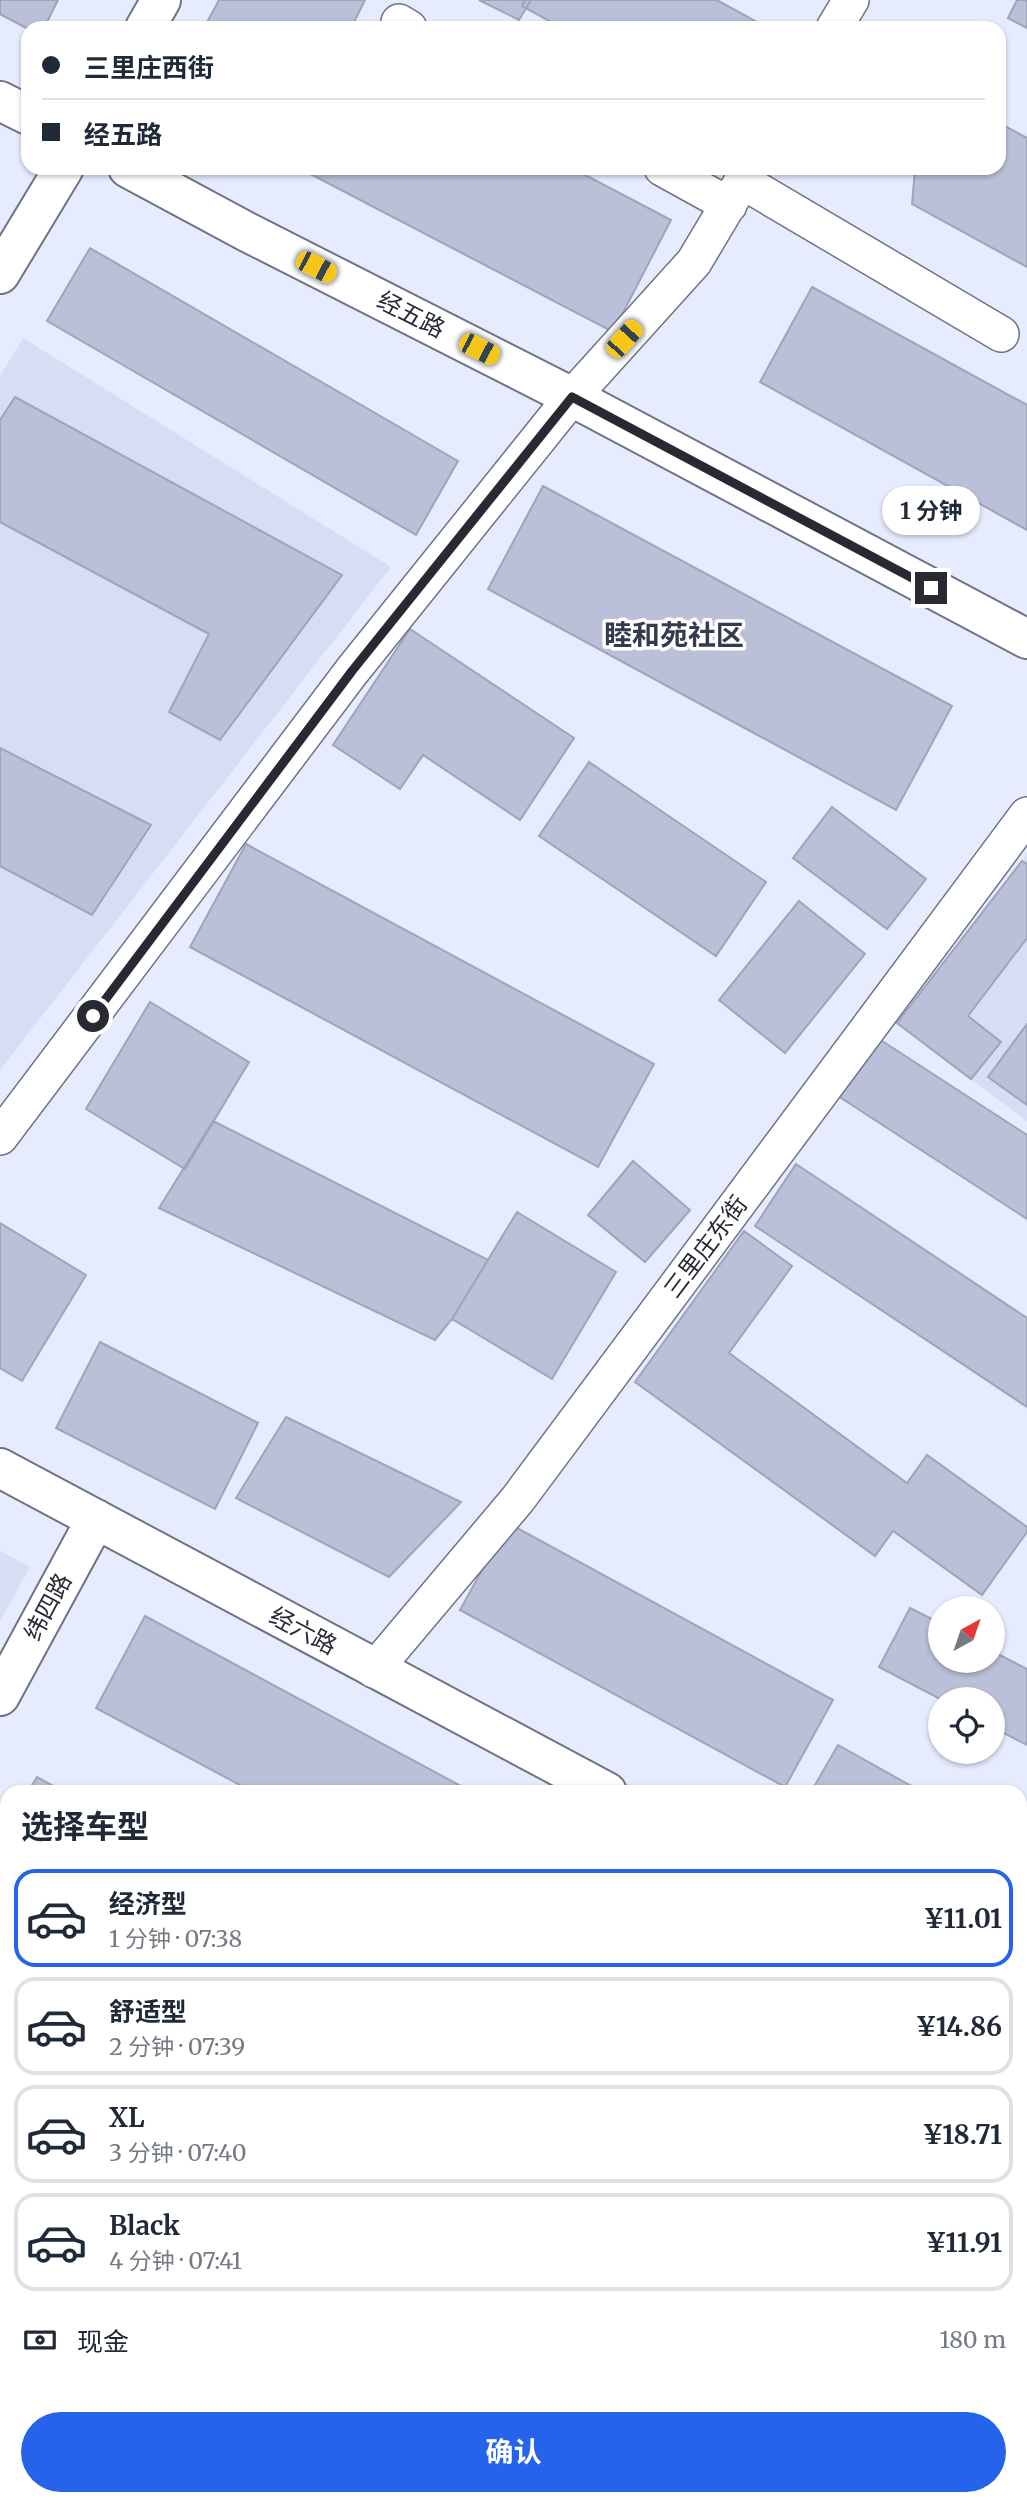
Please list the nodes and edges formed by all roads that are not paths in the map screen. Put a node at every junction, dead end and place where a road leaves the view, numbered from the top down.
1 (161, 0) edge
2 (149, 21) edge
3 (0, 100) edge
4 (21, 111) edge
5 (60, 175) edge
6 (141, 175) edge
7 (694, 175) edge
8 (740, 185) edge
9 (0, 274) edge
10 (1001, 334) dead end
11 (572, 397) junction
12 (1027, 639) edge
13 (1027, 815) edge
14 (0, 1137) edge
15 (0, 1468) edge
16 (96, 1519) junction
17 (374, 1670) junction
18 (0, 1696) edge
19 (594, 1785) edge

1 - 2 street
3 - 4 street
5 - 9 street
6 - 11 street, 经五路
7 - 8 street
8 - 10 street
8 - 11 street
11 - 12 street, 经五路
11 - 14 street
13 - 17 street, 三里庄东街
15 - 16 street, 经六路
16 - 17 street, 经六路
16 - 18 street, 纬四路
17 - 19 street, 经六路

